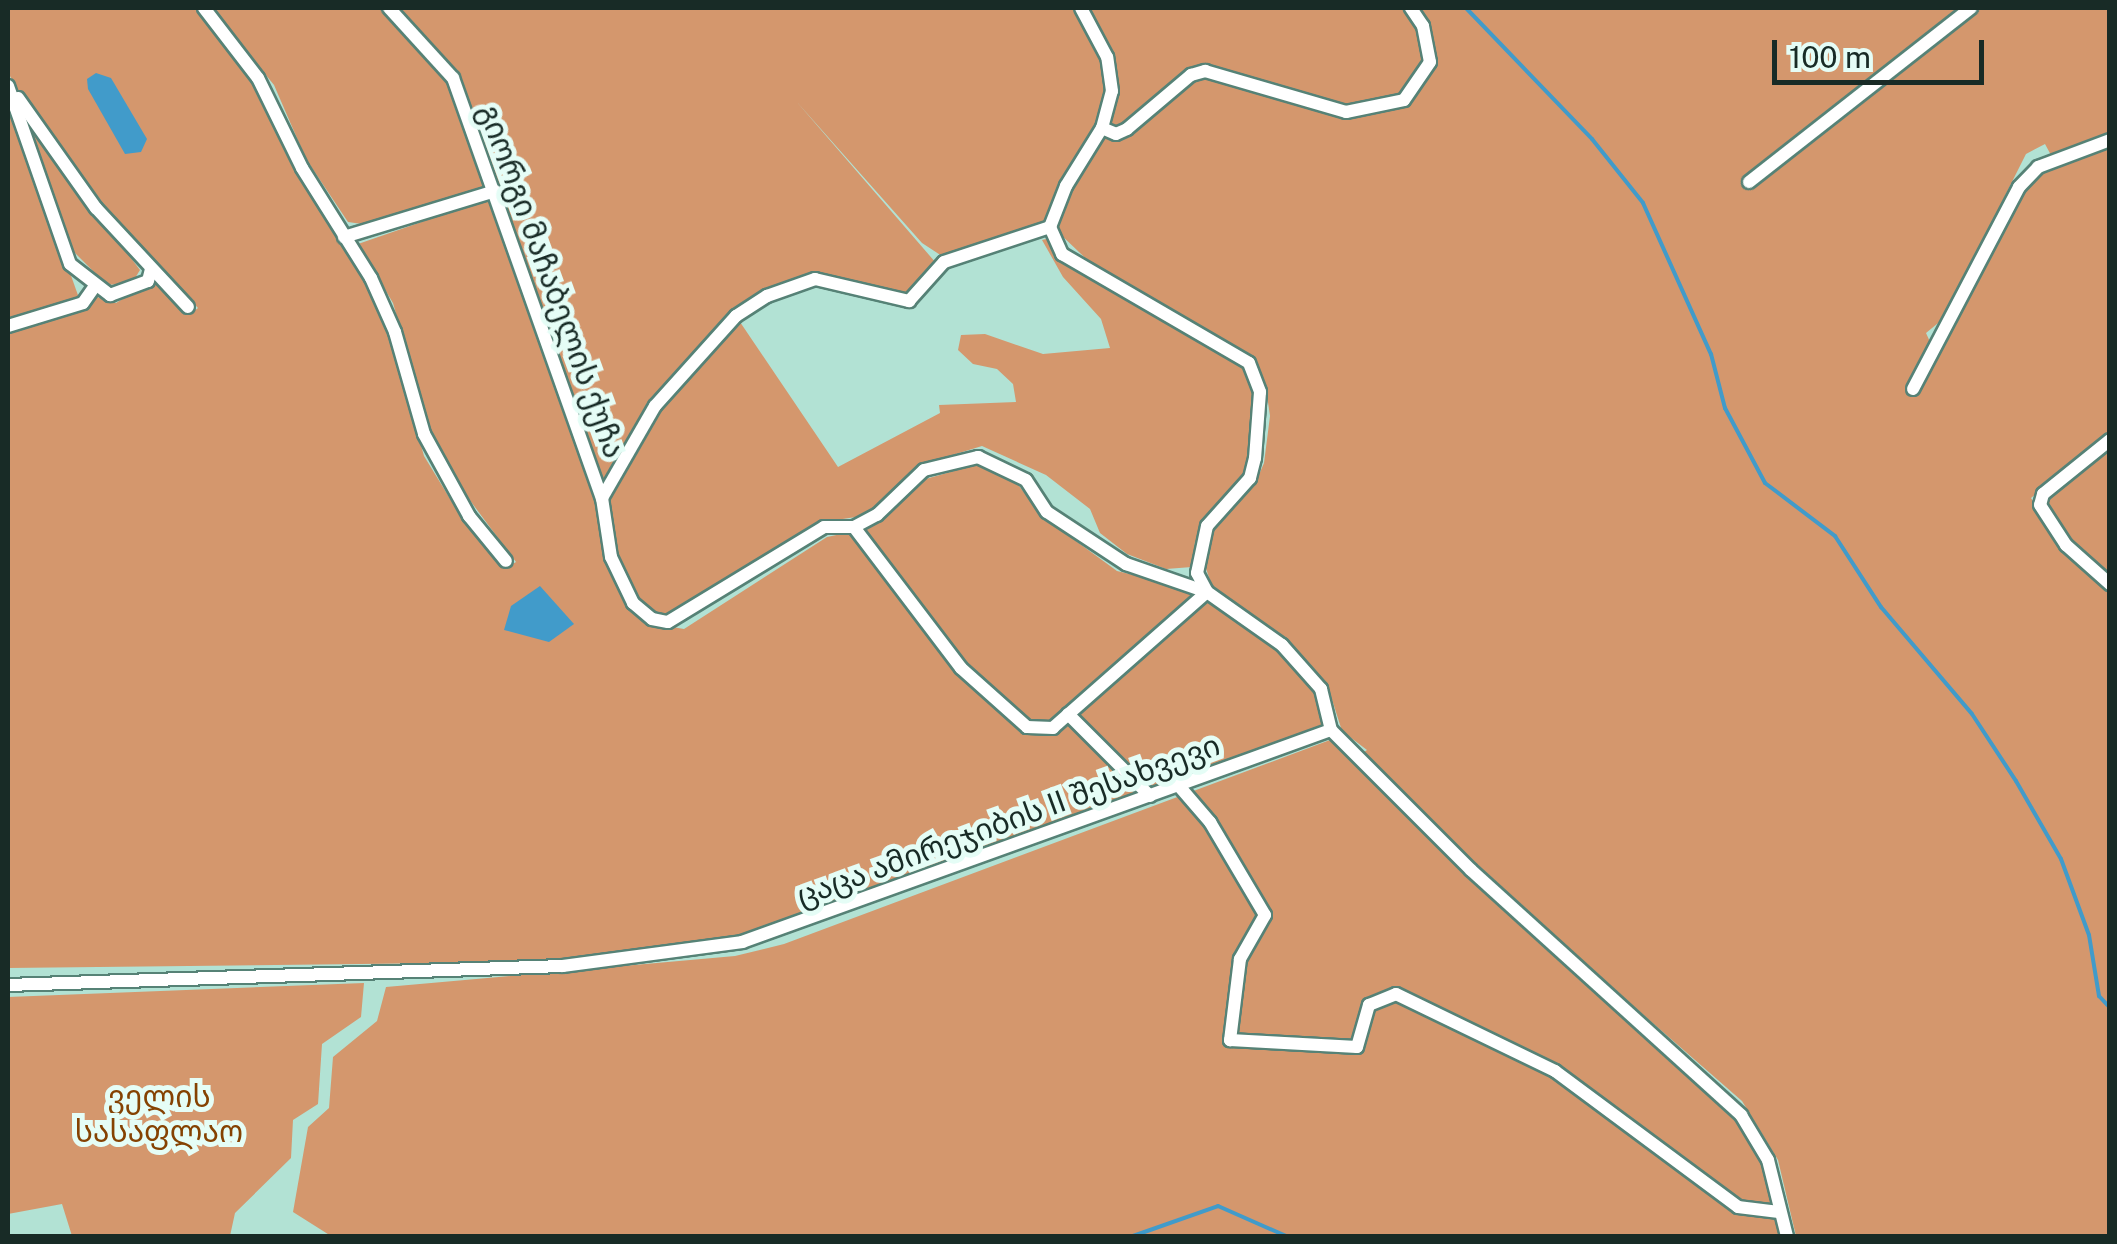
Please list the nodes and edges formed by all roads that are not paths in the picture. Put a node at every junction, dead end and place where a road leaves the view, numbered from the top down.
1 (204, 8) edge
2 (390, 8) edge
3 (1081, 8) edge
4 (1411, 8) edge
5 (1972, 8) edge
6 (8, 88) edge
7 (1102, 128) junction
8 (2110, 140) edge
9 (1749, 182) dead end
10 (495, 191) junction
11 (1050, 227) junction
12 (344, 237) junction
13 (150, 269) junction
14 (94, 287) junction
15 (188, 308) dead end
16 (8, 326) edge
17 (1913, 389) dead end
18 (2110, 440) edge
19 (602, 498) junction
20 (854, 527) junction
21 (506, 561) dead end
22 (2110, 584) edge
23 (1207, 592) junction
24 (1068, 714) junction
25 (1331, 730) junction
26 (1179, 786) junction
27 (1150, 796) junction
28 (8, 984) edge
29 (1778, 1212) junction
30 (1787, 1236) edge

1 - 12 street
2 - 10 street, გიორგი მაჩაბელის ქუჩა
3 - 7 street
4 - 7 street
5 - 9 street
6 - 13 street
6 - 14 street
7 - 11 street
8 - 17 street
10 - 12 street
10 - 19 street, გიორგი მაჩაბელის ქუჩა
11 - 19 street, გიორგი მაჩაბელის ქუჩა
11 - 23 street
12 - 21 street
13 - 14 street
13 - 15 street
14 - 16 street
18 - 22 street
19 - 20 street
20 - 23 street
20 - 24 street
23 - 24 street
23 - 25 street
24 - 27 street
25 - 26 street, ცაცა ამირეჯიბის II შესახვევი
25 - 29 street
26 - 27 street, ცაცა ამირეჯიბის II შესახვევი
26 - 29 street
27 - 28 street, ცაცა ამირეჯიბის II შესახვევი
29 - 30 street

